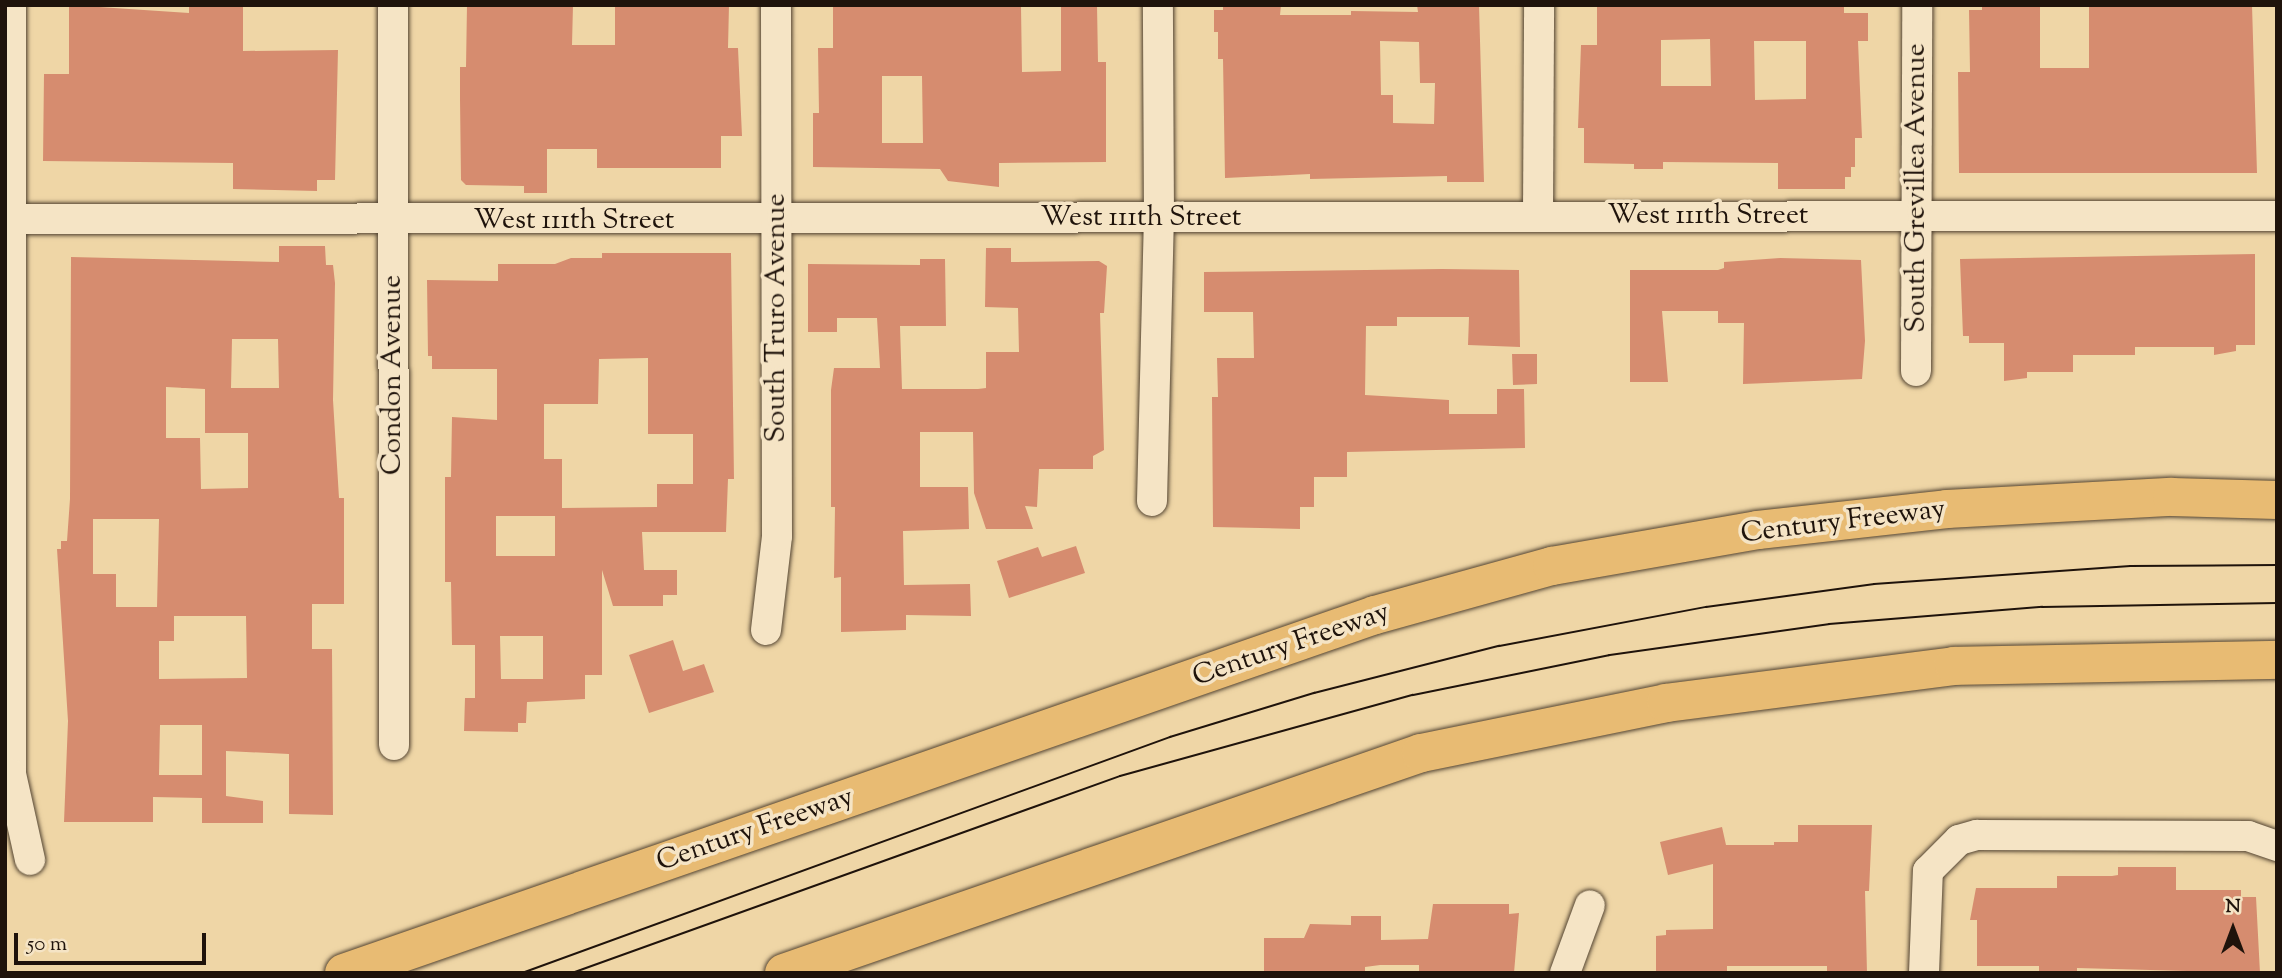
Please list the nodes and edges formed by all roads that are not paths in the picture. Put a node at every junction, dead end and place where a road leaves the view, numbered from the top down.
1 (11, 5) edge
2 (393, 5) edge
3 (776, 5) edge
4 (1158, 5) edge
5 (1539, 5) edge
6 (1917, 5) edge
7 (1538, 215) junction
8 (1916, 216) junction
9 (2277, 216) edge
10 (1159, 218) junction
11 (7, 219) edge
12 (392, 220) junction
13 (777, 221) junction
14 (1916, 370) dead end
15 (2277, 500) edge
16 (1152, 501) dead end
17 (765, 630) dead end
18 (2277, 660) edge
19 (394, 746) dead end
20 (2277, 846) edge
21 (30, 860) dead end
22 (1590, 905) dead end
23 (346, 970) edge
24 (784, 973) edge
25 (1565, 973) edge
26 (1924, 973) edge

1 - 11 street
2 - 12 street, Condon Avenue
3 - 13 street, South Truro Avenue
4 - 10 street
5 - 7 street
6 - 8 street, South Grevillea Avenue
7 - 8 street, West 111th Street
7 - 10 street, West 111th Street
8 - 9 street, West 111th Street
8 - 14 street, South Grevillea Avenue
10 - 13 street, West 111th Street
10 - 16 street
11 - 12 street, West 111th Street
11 - 21 street
12 - 13 street, West 111th Street
12 - 19 street, Condon Avenue
13 - 17 street, South Truro Avenue
15 - 23 highway, Century Freeway
18 - 24 highway
20 - 26 street
22 - 25 street

